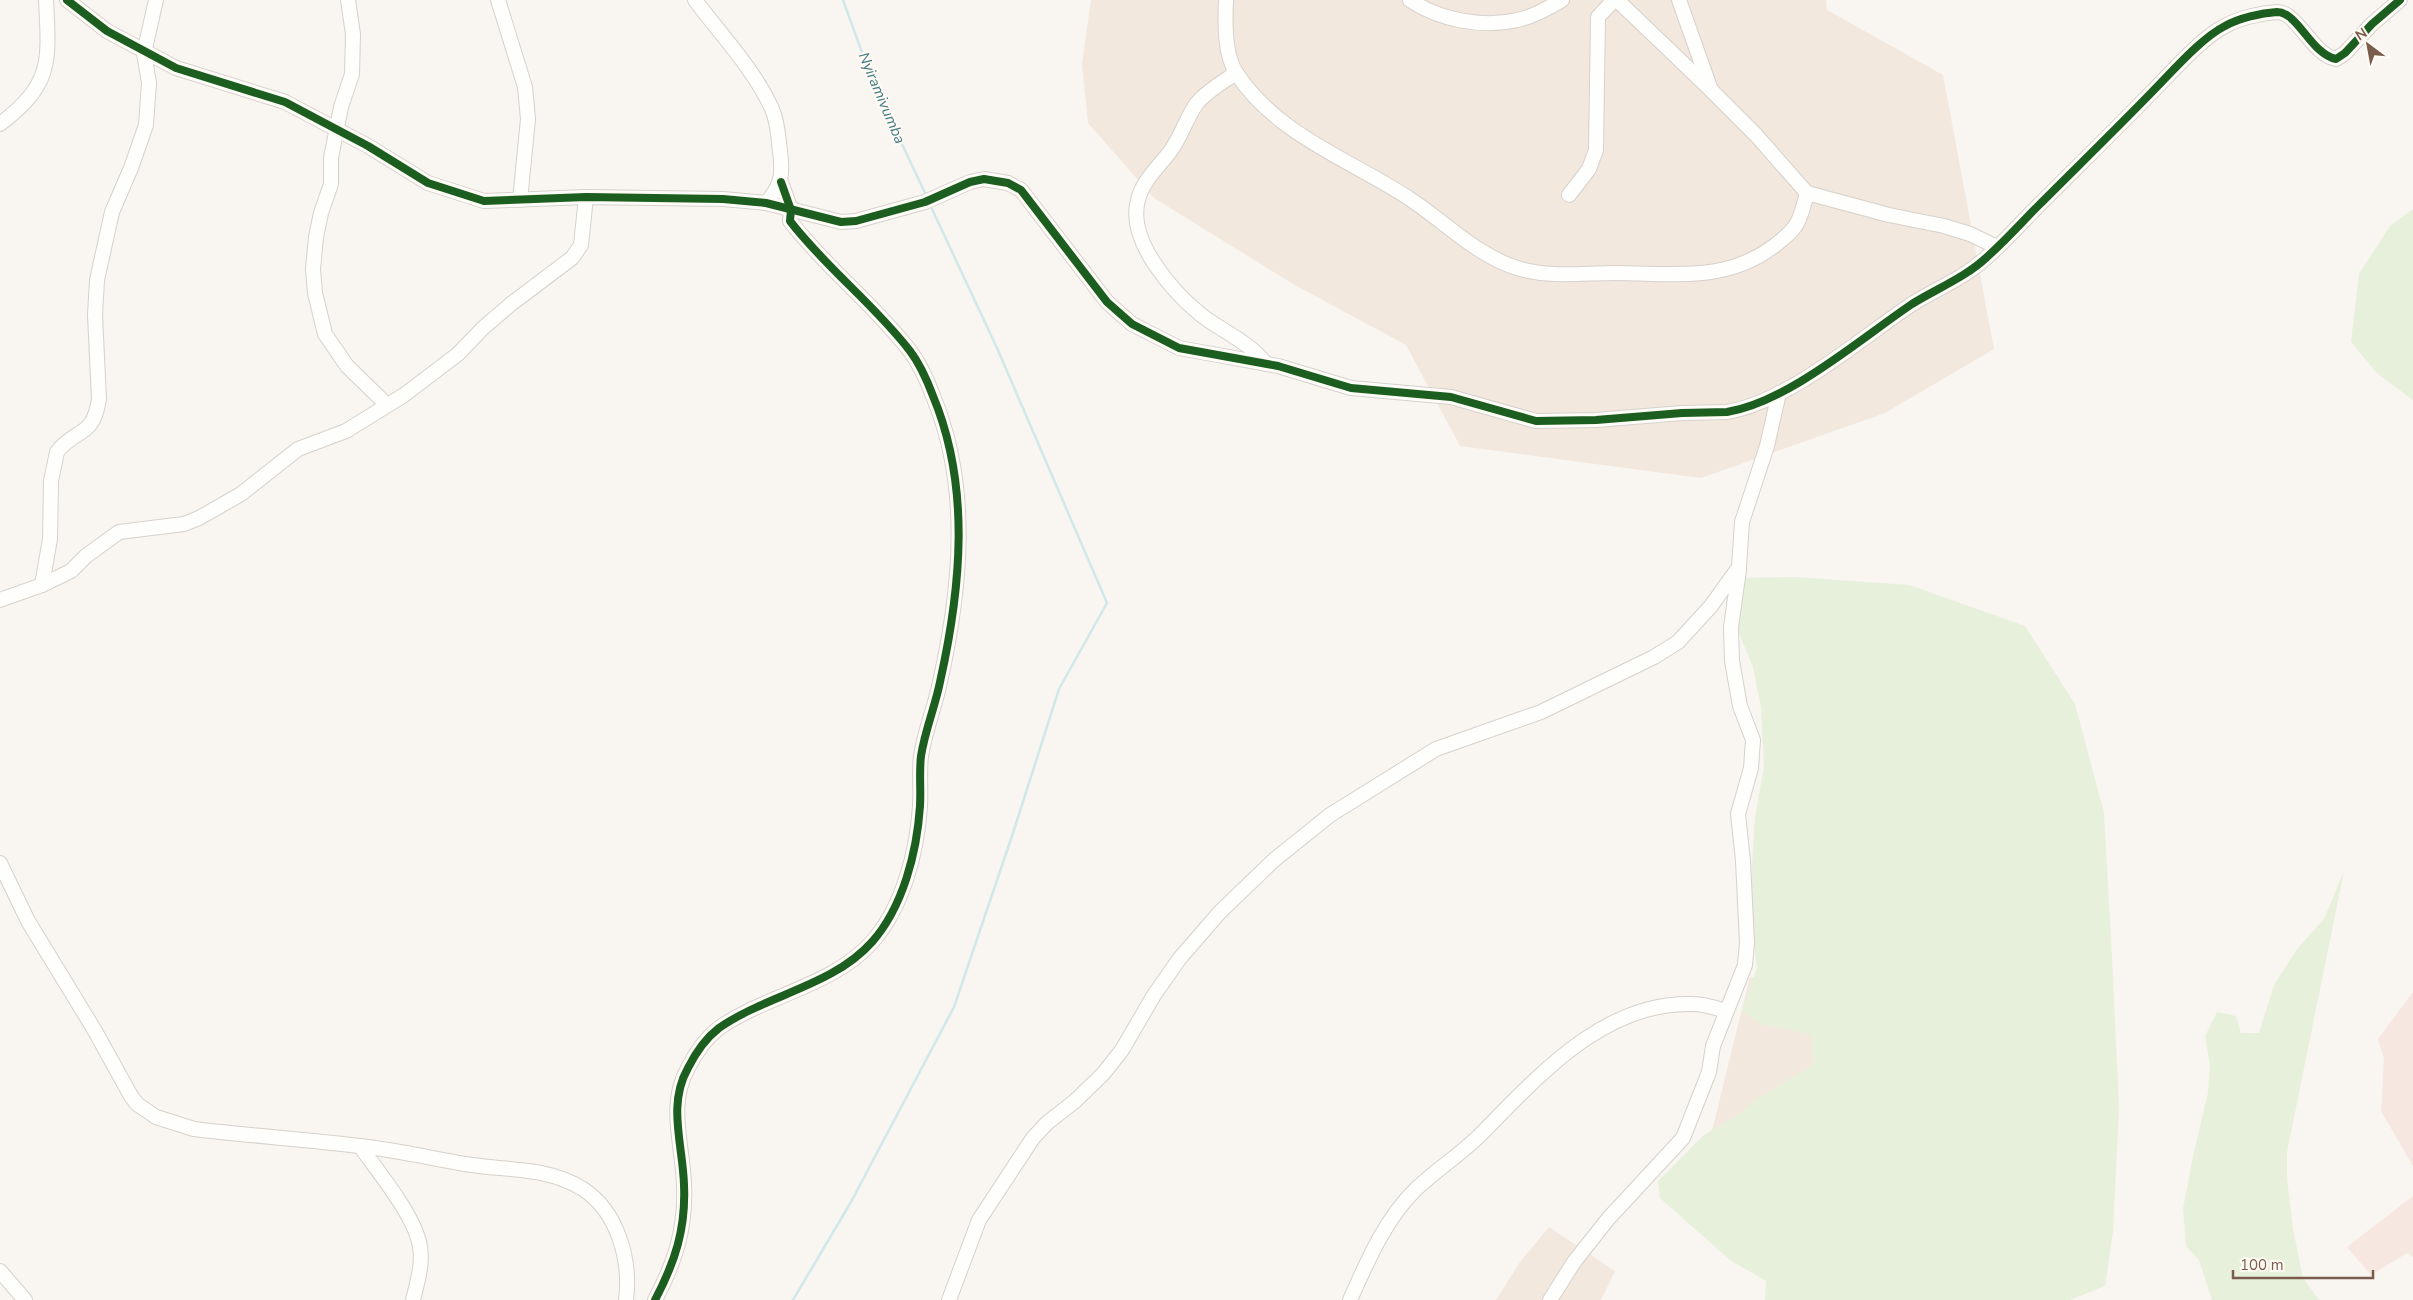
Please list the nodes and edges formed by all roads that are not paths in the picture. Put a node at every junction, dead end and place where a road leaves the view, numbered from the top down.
1 (46, 0) edge
2 (67, 0) edge
3 (156, 0) edge
4 (348, 0) edge
5 (498, 0) edge
6 (695, 0) edge
7 (1226, 0) edge
8 (1410, 0) edge
9 (1562, 0) edge
10 (1616, 0) edge
11 (1679, 0) edge
12 (2400, 0) edge
13 (144, 53) junction
14 (1236, 73) junction
15 (1711, 90) junction
16 (0, 124) edge
17 (336, 129) junction
18 (781, 182) junction
19 (1807, 193) junction
20 (1569, 195) dead end
21 (586, 197) junction
22 (520, 200) junction
23 (766, 203) junction
24 (791, 210) junction
25 (1997, 247) junction
26 (1266, 364) junction
27 (1779, 393) junction
28 (387, 405) junction
29 (1739, 567) junction
30 (42, 585) junction
31 (0, 600) edge
32 (0, 863) edge
33 (1726, 1010) junction
34 (360, 1146) junction
35 (0, 1271) edge
36 (25, 1300) edge
37 (413, 1300) edge
38 (626, 1300) edge
39 (655, 1300) edge
40 (949, 1300) edge
41 (1350, 1300) edge
42 (1550, 1300) edge

1 - 16 street
2 - 13 street
3 - 13 street
4 - 17 street
5 - 22 street
6 - 18 street
7 - 14 street
8 - 9 street
10 - 15 street
10 - 20 street
11 - 15 street
12 - 25 street
13 - 17 street
13 - 30 street
14 - 19 street
14 - 26 street
15 - 19 street
17 - 22 street
17 - 28 street
18 - 23 street
18 - 24 street
19 - 25 street
21 - 22 street
21 - 23 street
21 - 28 street
23 - 24 street
24 - 26 street
24 - 39 street
25 - 27 street
26 - 27 street
27 - 29 street
28 - 30 street
29 - 33 street
29 - 40 street
30 - 31 street
32 - 34 street
33 - 41 street
33 - 42 street
34 - 37 street
34 - 38 street
35 - 36 street

